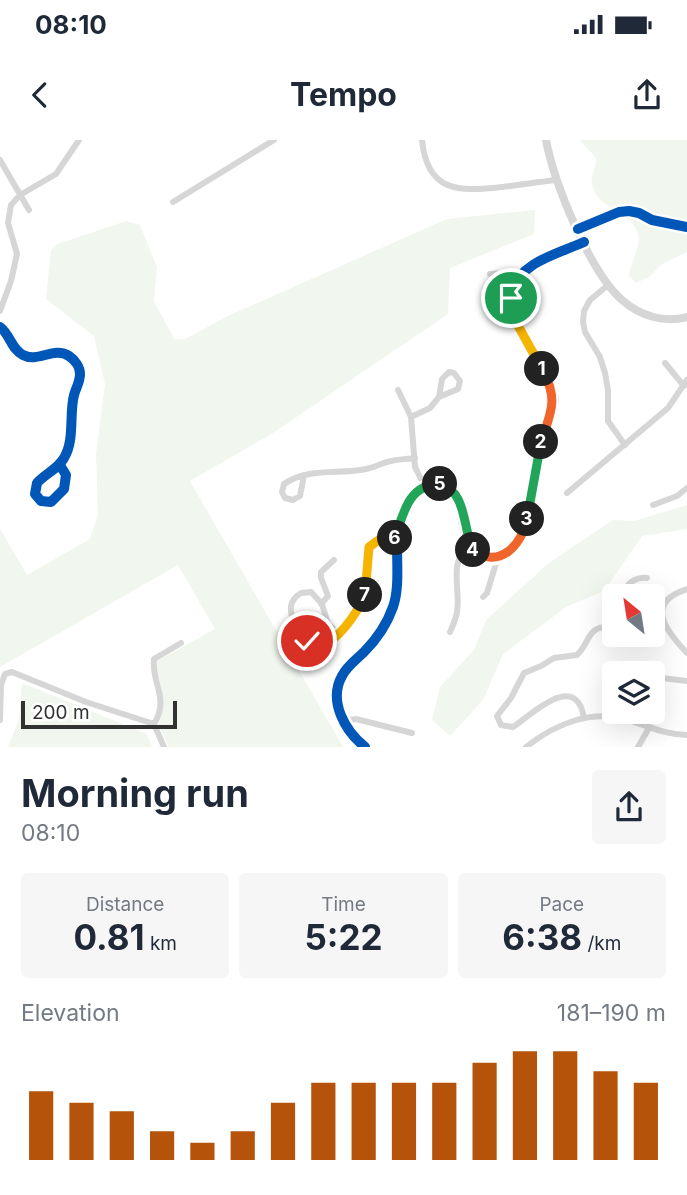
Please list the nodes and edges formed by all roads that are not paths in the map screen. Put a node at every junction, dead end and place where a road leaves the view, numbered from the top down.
1 (79, 140) edge
2 (274, 140) edge
3 (422, 140) edge
4 (546, 140) edge
5 (0, 160) edge
6 (556, 180) junction
7 (20, 195) junction
8 (173, 202) dead end
9 (29, 210) dead end
10 (0, 212) edge
11 (8, 215) junction
12 (584, 243) junction
13 (490, 274) dead end
14 (518, 278) junction
15 (608, 285) junction
16 (0, 311) edge
17 (687, 317) edge
18 (0, 327) edge
19 (665, 363) dead end
20 (685, 383) edge
21 (398, 390) dead end
22 (439, 397) dead end
23 (411, 417) junction
24 (625, 445) junction
25 (415, 458) junction
26 (60, 465) junction
27 (304, 475) dead end
28 (425, 487) junction
29 (687, 488) edge
30 (567, 493) dead end
31 (653, 505) dead end
32 (397, 537) junction
33 (471, 545) junction
34 (498, 557) junction
35 (334, 560) dead end
36 (647, 578) dead end
37 (630, 584) edge
38 (687, 589) edge
39 (483, 597) dead end
40 (321, 604) junction
41 (665, 604) edge
42 (602, 627) edge
43 (665, 629) edge
44 (450, 632) dead end
45 (338, 633) junction
46 (181, 643) dead end
47 (687, 653) edge
48 (665, 678) edge
49 (687, 681) edge
50 (584, 718) junction
51 (0, 720) edge
52 (343, 721) junction
53 (154, 724) junction
54 (649, 728) junction
55 (412, 733) dead end
56 (687, 735) edge
57 (164, 747) edge
58 (365, 747) edge
59 (526, 747) edge
60 (638, 747) edge

1 - 7 street
2 - 8 street
3 - 6 street
4 - 6 street
5 - 7 street
6 - 12 street
7 - 9 street
7 - 11 street
10 - 11 street
11 - 16 street
12 - 14 street
12 - 15 street
13 - 14 street
14 - 34 street
15 - 17 street
15 - 24 street
18 - 26 street
19 - 20 street
20 - 24 street
21 - 23 street
22 - 23 street
23 - 25 street
24 - 30 street
25 - 27 street
25 - 28 street
26 - 26 street
28 - 32 street
28 - 33 street
29 - 31 street
32 - 45 street
32 - 52 street
33 - 34 street
33 - 44 street
34 - 39 street
35 - 40 street
36 - 37 street
38 - 41 street
40 - 45 street
40 - 45 street
42 - 50 street
43 - 47 street
46 - 53 street
48 - 49 street
50 - 54 street
50 - 59 street
51 - 53 street
52 - 55 street
52 - 58 street
53 - 57 street
54 - 56 street
54 - 60 street

